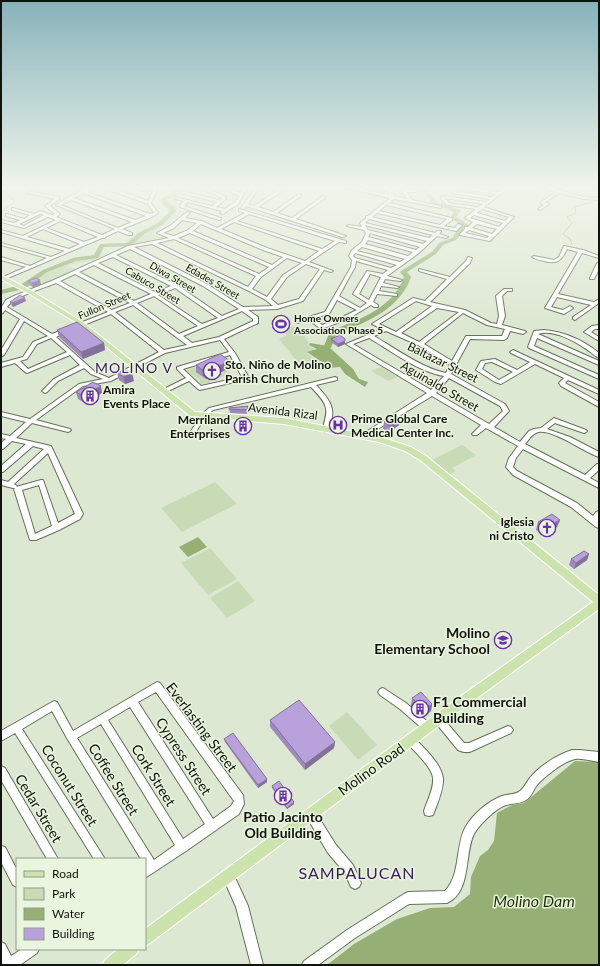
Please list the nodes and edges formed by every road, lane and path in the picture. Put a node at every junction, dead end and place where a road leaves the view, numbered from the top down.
1 (5, 232) edge
2 (34, 232) edge
3 (53, 232) edge
4 (91, 232) edge
5 (114, 232) edge
6 (125, 232) edge
7 (162, 232) edge
8 (188, 232) edge
9 (192, 232) edge
10 (226, 232) edge
11 (267, 232) edge
12 (309, 232) edge
13 (332, 232) edge
14 (367, 232) edge
15 (374, 232) edge
16 (398, 232) edge
17 (438, 232) edge
18 (440, 232) edge
19 (480, 232) edge
20 (497, 232) edge
21 (130, 234) dead end
22 (344, 236) dead end
23 (24, 237) junction
24 (103, 237) junction
25 (446, 237) dead end
26 (174, 238) junction
27 (366, 238) junction
28 (430, 240) junction
29 (337, 241) junction
30 (152, 242) junction
31 (344, 242) dead end
32 (1, 244) edge
33 (84, 244) junction
34 (362, 245) junction
35 (130, 246) junction
36 (423, 246) junction
37 (70, 250) junction
38 (322, 251) junction
39 (354, 251) junction
40 (581, 251) junction
41 (417, 252) junction
42 (113, 254) junction
43 (288, 256) junction
44 (534, 257) dead end
45 (599, 257) edge
46 (1, 258) edge
47 (51, 258) junction
48 (408, 258) junction
49 (470, 258) dead end
50 (354, 259) junction
51 (94, 263) junction
52 (306, 263) junction
53 (400, 264) junction
54 (599, 264) edge
55 (199, 266) junction
56 (271, 266) junction
57 (30, 267) junction
58 (193, 268) dead end
59 (322, 269) junction
60 (392, 270) junction
61 (421, 270) dead end
62 (188, 271) dead end
63 (331, 271) dead end
64 (75, 272) junction
65 (182, 273) junction
66 (259, 276) junction
67 (384, 276) junction
68 (592, 278) dead end
69 (2, 279) edge
70 (451, 279) junction
71 (400, 280) dead end
72 (56, 281) junction
73 (380, 284) junction
74 (175, 286) junction
75 (397, 287) dead end
76 (24, 288) junction
77 (249, 289) junction
78 (510, 290) dead end
79 (376, 292) junction
80 (154, 294) junction
81 (395, 295) dead end
82 (555, 295) junction
83 (336, 297) junction
84 (268, 299) junction
85 (427, 302) junction
86 (134, 303) junction
87 (370, 303) junction
88 (597, 303) edge
89 (376, 306) dead end
90 (436, 306) junction
91 (277, 307) junction
92 (570, 308) dead end
93 (3, 309) edge
94 (243, 309) junction
95 (360, 310) junction
96 (463, 311) junction
97 (112, 312) junction
98 (23, 318) junction
99 (222, 318) junction
100 (310, 318) junction
101 (574, 318) dead end
102 (298, 321) dead end
103 (82, 324) junction
104 (201, 326) junction
105 (598, 326) edge
106 (498, 327) junction
107 (386, 329) junction
108 (508, 329) junction
109 (523, 332) dead end
110 (398, 333) junction
111 (535, 335) junction
112 (52, 336) junction
113 (179, 336) junction
114 (370, 336) junction
115 (220, 338) junction
116 (599, 339) edge
117 (420, 344) junction
118 (191, 345) junction
119 (163, 352) junction
120 (513, 352) dead end
121 (70, 353) junction
122 (232, 353) junction
123 (1, 355) edge
124 (599, 356) edge
125 (16, 360) junction
126 (590, 360) junction
127 (535, 362) junction
128 (599, 363) edge
129 (453, 364) junction
130 (1, 365) edge
131 (84, 365) junction
132 (136, 368) junction
133 (578, 369) junction
134 (516, 372) junction
135 (448, 375) junction
136 (568, 377) junction
137 (599, 377) edge
138 (189, 379) junction
139 (335, 379) dead end
140 (109, 380) junction
141 (312, 384) junction
142 (45, 391) dead end
143 (164, 391) junction
144 (599, 392) edge
145 (432, 393) junction
146 (599, 406) edge
147 (1, 414) edge
148 (203, 416) junction
149 (30, 421) junction
150 (488, 426) junction
151 (543, 429) junction
152 (68, 430) dead end
153 (325, 430) junction
154 (584, 431) dead end
155 (475, 434) dead end
156 (1, 436) edge
157 (191, 436) dead end
158 (361, 437) junction
159 (11, 438) junction
160 (32, 443) junction
161 (522, 445) junction
162 (1, 447) edge
163 (49, 448) junction
164 (599, 455) edge
165 (599, 466) edge
166 (1, 470) edge
167 (585, 479) junction
168 (1, 482) edge
169 (10, 484) junction
170 (599, 486) edge
171 (18, 489) junction
172 (599, 514) edge
173 (596, 523) edge
174 (56, 528) junction
175 (599, 602) edge
176 (383, 692) dead end
177 (132, 701) junction
178 (102, 718) junction
179 (438, 720) junction
180 (16, 727) junction
181 (427, 727) junction
182 (508, 730) dead end
183 (1, 736) edge
184 (71, 737) junction
185 (410, 740) junction
186 (599, 757) edge
187 (1, 771) edge
188 (429, 811) dead end
189 (310, 814) junction
190 (212, 826) junction
191 (182, 847) junction
192 (1, 851) edge
193 (52, 858) edge
194 (99, 858) edge
195 (142, 858) edge
196 (149, 870) edge
197 (228, 875) junction
198 (16, 879) edge
199 (356, 883) dead end
200 (146, 937) edge
201 (1, 948) edge
202 (32, 950) edge
203 (130, 950) edge
204 (9, 965) edge
205 (110, 965) edge
206 (257, 965) edge
207 (308, 965) edge

1 - 23 street
2 - 23 street
3 - 33 street
4 - 24 street
5 - 24 street
6 - 21 street
7 - 26 street
8 - 26 street
9 - 56 street
10 - 43 street
11 - 38 street
12 - 29 street
13 - 22 street
14 - 27 street
15 - 36 street
16 - 28 street
17 - 28 street
18 - 25 street
19 - 20 street
23 - 37 street
24 - 33 street
26 - 30 street
26 - 66 street
27 - 34 street
27 - 41 street
28 - 36 street
29 - 31 street
29 - 38 street
30 - 35 street
30 - 55 street
32 - 47 street
33 - 37 street
34 - 39 street
34 - 48 street
35 - 42 street
35 - 65 street, Edades Street
36 - 41 street
37 - 47 street
38 - 52 street
39 - 50 street
39 - 53 street
40 - 44 street
40 - 45 street
40 - 82 street
41 - 48 street
42 - 51 street
42 - 74 street, Diwa Street
43 - 52 street
43 - 56 street
46 - 57 street
47 - 57 street
48 - 53 street
49 - 70 street
50 - 60 street
50 - 83 street
51 - 64 street
51 - 80 street, Cabuco Street
52 - 59 street
52 - 84 street
53 - 60 street
54 - 68 street
55 - 58 street
55 - 77 street
56 - 66 street
57 - 69 street
59 - 63 street
59 - 91 street
60 - 67 street
61 - 70 street
62 - 65 street
64 - 72 street
64 - 86 street
65 - 94 street, Edades Street
66 - 77 street
67 - 71 street
67 - 73 street
67 - 87 street
69 - 76 main road, Avenida Rizal
70 - 85 street
72 - 76 street
72 - 97 street
73 - 75 street
73 - 79 street
74 - 80 street, Fullon Street
74 - 99 street, Diwa Street
76 - 93 street
76 - 103 main road, Avenida Rizal
77 - 84 street
78 - 106 street
79 - 81 street
79 - 87 street
80 - 86 street, Fullon Street
80 - 104 street, Cabuco Street
82 - 88 street
82 - 92 street
83 - 95 street
83 - 100 street
84 - 91 street
85 - 90 street
85 - 107 street
86 - 97 street, Fullon Street
86 - 113 street
87 - 89 street
87 - 95 street
88 - 101 street
90 - 96 street
90 - 110 street
91 - 94 street
93 - 98 street
94 - 99 street
94 - 115 street, Edades Street
95 - 100 street
96 - 106 street
96 - 117 street
97 - 103 street, Fullon Street
97 - 119 street
98 - 112 street
98 - 123 street
99 - 104 street
100 - 102 street
103 - 112 street, Fullon Street
103 - 132 main road, Avenida Rizal
104 - 113 street
105 - 116 street
106 - 108 street
107 - 110 street
107 - 114 street
108 - 109 street
108 - 129 street
110 - 117 street
111 - 124 street
111 - 126 street
111 - 133 street
112 - 121 street
112 - 125 street, Fullon Street
113 - 118 street
114 - 135 street, Baltazar Street
114 - 145 street, Aguinaldo Street
115 - 118 street
115 - 122 street
117 - 129 street
118 - 119 street
119 - 132 street
120 - 127 street
121 - 125 street
121 - 131 street
122 - 138 street
122 - 138 street
124 - 126 street
125 - 130 street, Fullon Street
126 - 128 street
126 - 133 street
127 - 134 street
127 - 136 street
129 - 135 street
131 - 140 street
131 - 142 street
132 - 140 street
132 - 143 main road, Avenida Rizal
133 - 137 street
134 - 134 street
135 - 145 street
135 - 150 street, Baltazar Street
136 - 144 street
136 - 146 street
138 - 143 street
139 - 141 street
140 - 149 street
141 - 148 street
141 - 153 street
143 - 148 main road, Avenida Rizal
145 - 150 street, Aguinaldo Street
145 - 158 street
147 - 149 street
148 - 153 main road, Avenida Rizal
148 - 157 street
149 - 152 street
149 - 159 street
150 - 155 street
150 - 161 street, Aguinaldo Street
151 - 154 street
151 - 161 street
151 - 164 street
153 - 158 main road, Avenida Rizal
156 - 159 street
158 - 175 main road, Avenida Rizal
159 - 160 street
159 - 162 street
160 - 163 street
160 - 166 street
161 - 167 street, Aguinaldo Street
161 - 173 street
163 - 169 street
163 - 174 street
165 - 167 street
167 - 170 street, Aguinaldo Street
168 - 169 street
169 - 171 street
171 - 174 street
171 - 174 street
172 - 173 street
175 - 179 main road, Molino Road
176 - 181 street
177 - 178 street, Everlasting Street
177 - 190 street, Cypress Street
177 - 190 street, Everlasting Street
178 - 184 street, Everlasting Street
178 - 191 street, Cork Street
179 - 181 main road, Molino Road
179 - 182 street
180 - 183 street
180 - 184 street, Coffee Street
180 - 194 street, Coconut Street
181 - 185 main road, Molino Road
184 - 195 street, Coffee Street
185 - 188 street
185 - 189 main road, Molino Road
186 - 207 street
187 - 193 street, Cedar Street
189 - 197 main road, Molino Road
189 - 199 street
190 - 191 street
191 - 196 street
192 - 198 street
197 - 200 main road, Molino Road
197 - 206 street
201 - 204 street
202 - 204 street
203 - 205 main road

